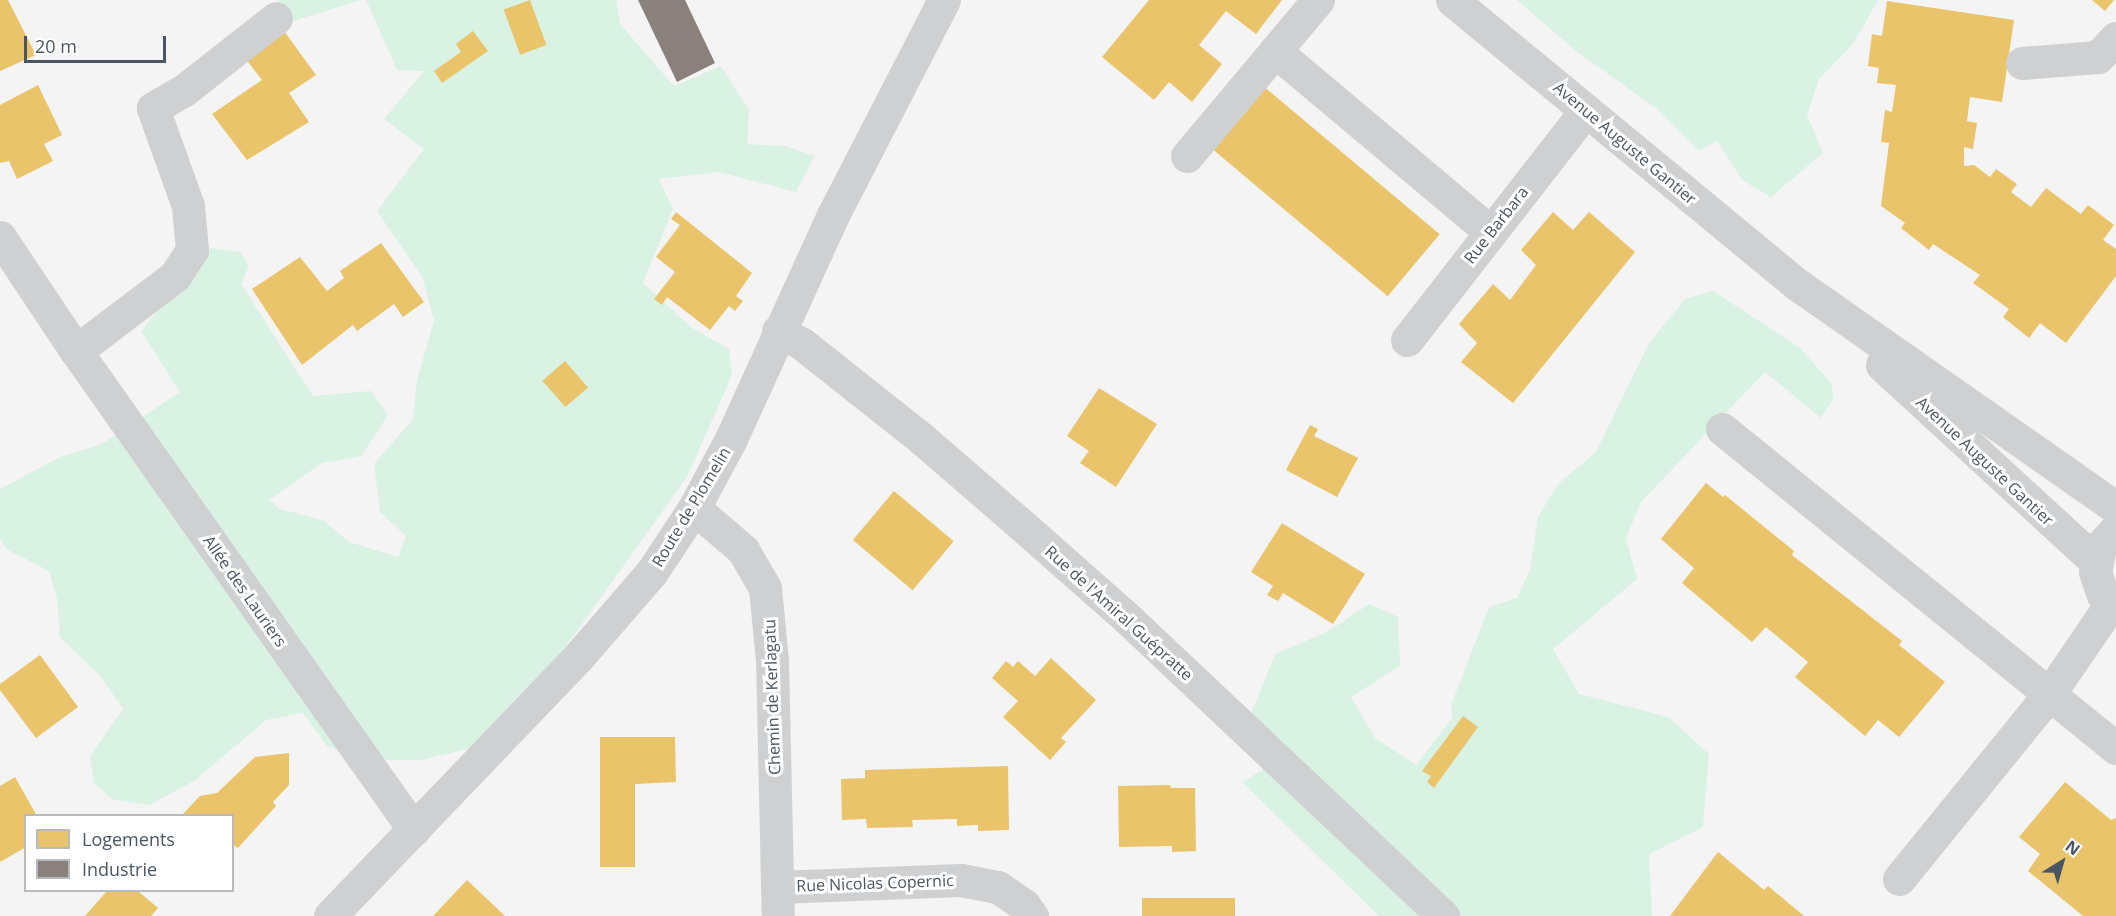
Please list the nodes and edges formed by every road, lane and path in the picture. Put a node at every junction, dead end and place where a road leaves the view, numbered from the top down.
1 (933, 0) edge
2 (944, 0) edge
3 (1318, 0) edge
4 (1452, 0) edge
5 (276, 18) dead end
6 (2116, 38) edge
7 (916, 49) junction
8 (1275, 51) junction
9 (2022, 63) dead end
10 (1586, 110) junction
11 (1187, 156) dead end
12 (1491, 232) junction
13 (0, 237) edge
14 (1798, 285) junction
15 (778, 331) junction
16 (1407, 340) dead end
17 (75, 351) junction
18 (1722, 429) dead end
19 (2116, 507) edge
20 (694, 508) junction
21 (2116, 529) edge
22 (2095, 561) junction
23 (2114, 606) edge
24 (2050, 693) junction
25 (2116, 748) edge
26 (414, 830) junction
27 (1899, 879) dead end
28 (778, 902) edge
29 (330, 916) edge
30 (1032, 916) edge
31 (1443, 916) edge

1 - 7 street, Route de Plomelin
2 - 7 street, Route de Plomelin
3 - 8 street
4 - 10 street, Avenue Auguste Gantier
5 - 17 street
6 - 9 street
7 - 15 street, Route de Plomelin
8 - 11 street
8 - 12 street
10 - 12 street, Rue Barbara
10 - 14 street, Avenue Auguste Gantier
12 - 16 street, Rue Barbara
13 - 17 street, Allée des Lauriers
14 - 19 street, Avenue Auguste Gantier
14 - 22 street, Avenue Auguste Gantier
15 - 20 street, Route de Plomelin
15 - 31 street, Rue de l'Amiral Guépratte
17 - 26 street, Allée des Lauriers
18 - 24 street
20 - 26 street, Route de Plomelin
20 - 28 street, Chemin de Kerlagatu
21 - 22 street
22 - 23 street
23 - 24 street
24 - 25 street
24 - 27 street
26 - 29 street, Route de Plomelin
28 - 30 street, Rue Nicolas Copernic

